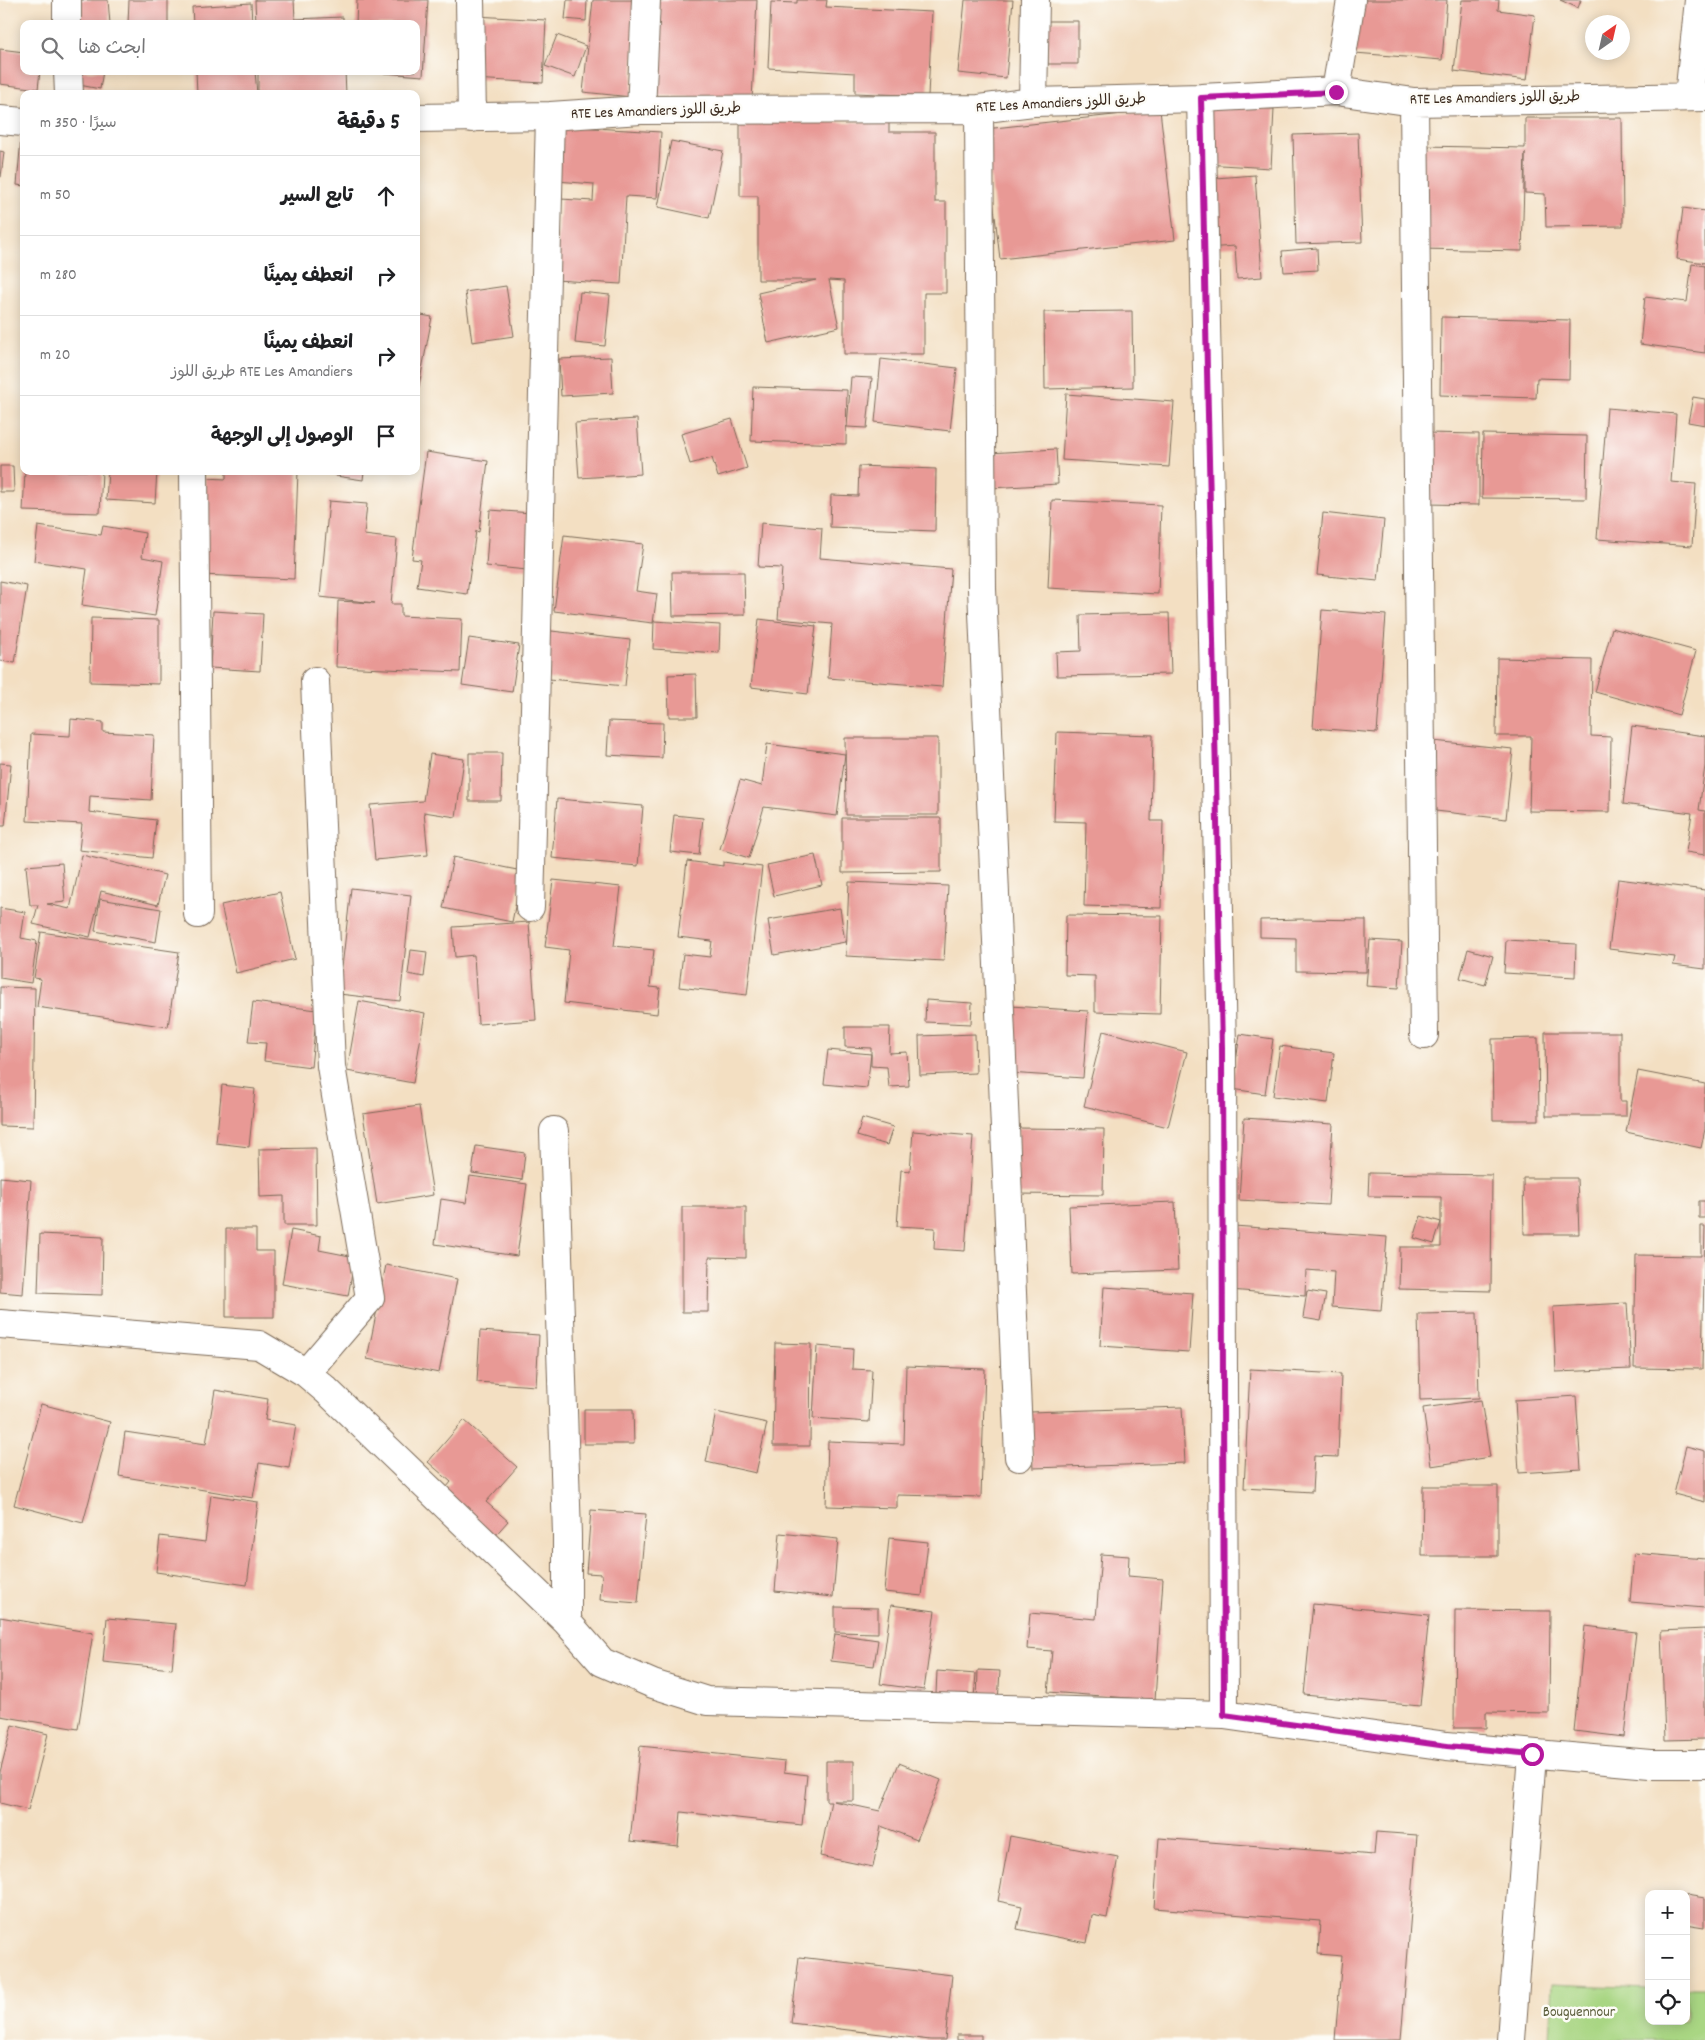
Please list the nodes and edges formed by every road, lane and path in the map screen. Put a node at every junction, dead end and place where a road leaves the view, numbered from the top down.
1 (67, 0) edge
2 (470, 0) edge
3 (646, 0) edge
4 (1034, 0) edge
5 (1351, 0) edge
6 (1699, 0) edge
7 (67, 20) edge
8 (68, 75) edge
9 (69, 90) edge
10 (1336, 92) junction
11 (1697, 97) edge
12 (1201, 98) junction
13 (1033, 102) junction
14 (1414, 102) junction
15 (979, 109) junction
16 (641, 110) junction
17 (550, 116) junction
18 (420, 118) edge
19 (472, 118) junction
20 (0, 120) edge
21 (20, 122) edge
22 (194, 475) edge
23 (314, 681) dead end
24 (530, 907) dead end
25 (198, 914) dead end
26 (1424, 1034) dead end
27 (554, 1131) dead end
28 (0, 1324) edge
29 (306, 1373) junction
30 (1019, 1457) dead end
31 (567, 1622) junction
32 (1224, 1715) junction
33 (1532, 1754) junction
34 (1705, 1764) edge
35 (1511, 2040) edge

1 - 7 street
2 - 19 street
3 - 16 street
4 - 13 street
5 - 10 street
6 - 11 street
8 - 9 street
10 - 12 street, RTE Les Amandiers طريق اللوز
10 - 14 street, RTE Les Amandiers طريق اللوز
11 - 14 street, RTE Les Amandiers طريق اللوز
12 - 13 street, RTE Les Amandiers طريق اللوز
12 - 32 street
13 - 15 street, RTE Les Amandiers طريق اللوز
14 - 26 street
15 - 16 street, RTE Les Amandiers طريق اللوز
15 - 30 street
16 - 17 street, RTE Les Amandiers طريق اللوز
17 - 19 street, RTE Les Amandiers طريق اللوز
17 - 24 street
18 - 19 street, RTE Les Amandiers طريق اللوز
20 - 21 street
22 - 25 street
23 - 29 street
27 - 31 street
28 - 29 street
29 - 31 street
31 - 32 street
32 - 33 street
33 - 34 street
33 - 35 street

